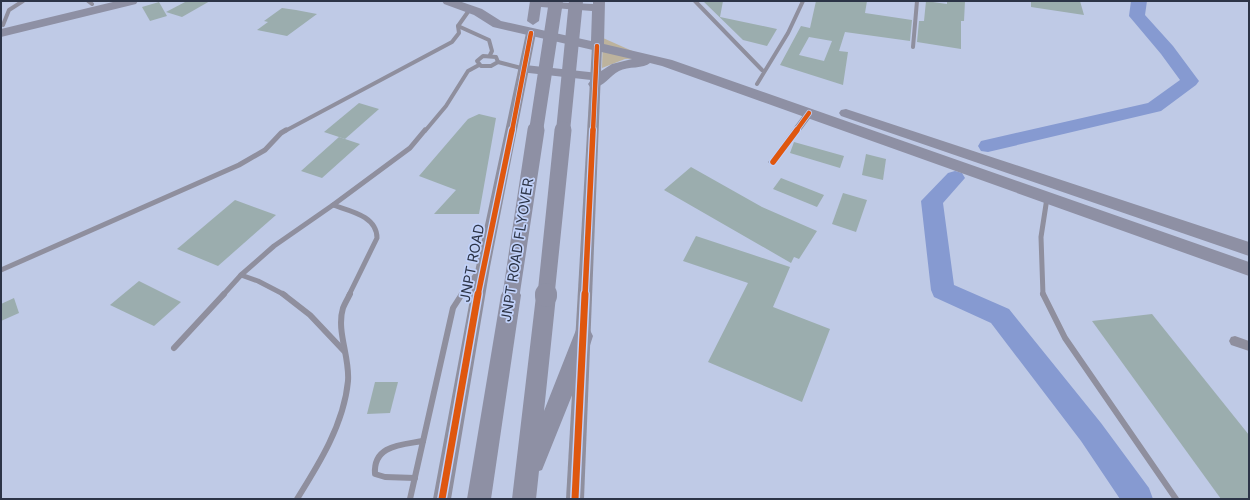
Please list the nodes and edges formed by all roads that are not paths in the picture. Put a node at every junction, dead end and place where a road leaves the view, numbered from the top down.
1 (22, 1) edge
2 (132, 1) edge
3 (448, 1) edge
4 (556, 1) edge
5 (576, 1) edge
6 (695, 1) edge
7 (803, 1) edge
8 (917, 1) edge
9 (536, 2) edge
10 (100, 3) edge
11 (599, 4) edge
12 (474, 10) junction
13 (458, 26) junction
14 (532, 27) junction
15 (2, 28) edge
16 (597, 39) junction
17 (913, 47) dead end
18 (490, 55) junction
19 (498, 62) junction
20 (667, 63) junction
21 (479, 65) junction
22 (525, 69) junction
23 (760, 77) junction
24 (595, 80) junction
25 (809, 113) junction
26 (773, 162) dead end
27 (1047, 197) junction
28 (333, 205) junction
29 (1249, 248) edge
30 (483, 267) junction
31 (1249, 269) edge
32 (1, 270) edge
33 (241, 276) junction
34 (583, 336) junction
35 (1235, 341) dead end
36 (1249, 346) edge
37 (174, 348) dead end
38 (345, 352) junction
39 (422, 441) junction
40 (415, 478) junction
41 (525, 489) edge
42 (297, 499) edge
43 (410, 499) edge
44 (442, 499) edge
45 (479, 499) edge
46 (575, 499) edge
47 (1176, 499) edge

1 - 15 lane
2 - 10 highway
3 - 12 highway
4 - 45 highway, JNPT ROAD FLYOVER, bridge
5 - 41 highway, bridge
6 - 23 lane
7 - 23 lane
8 - 17 lane
9 - 11 highway
9 - 14 highway
10 - 15 highway
11 - 16 highway
12 - 13 lane
12 - 14 highway
13 - 18 lane
13 - 32 lane
14 - 16 highway
14 - 22 street, JNPT ROAD
16 - 20 highway
16 - 23 highway
16 - 24 street
18 - 19 lane
18 - 21 lane
19 - 21 lane
19 - 22 lane
20 - 24 highway
20 - 25 highway
21 - 28 lane
22 - 24 highway
22 - 30 street, JNPT ROAD
23 - 29 highway
24 - 34 street
25 - 26 street
25 - 27 highway
27 - 31 highway
27 - 47 lane
28 - 33 lane
28 - 38 lane
30 - 39 lane
30 - 44 street, JNPT ROAD
33 - 37 lane
33 - 38 lane
34 - 41 highway
34 - 46 street
35 - 36 street
38 - 42 lane
39 - 40 lane
39 - 40 lane
40 - 43 lane

